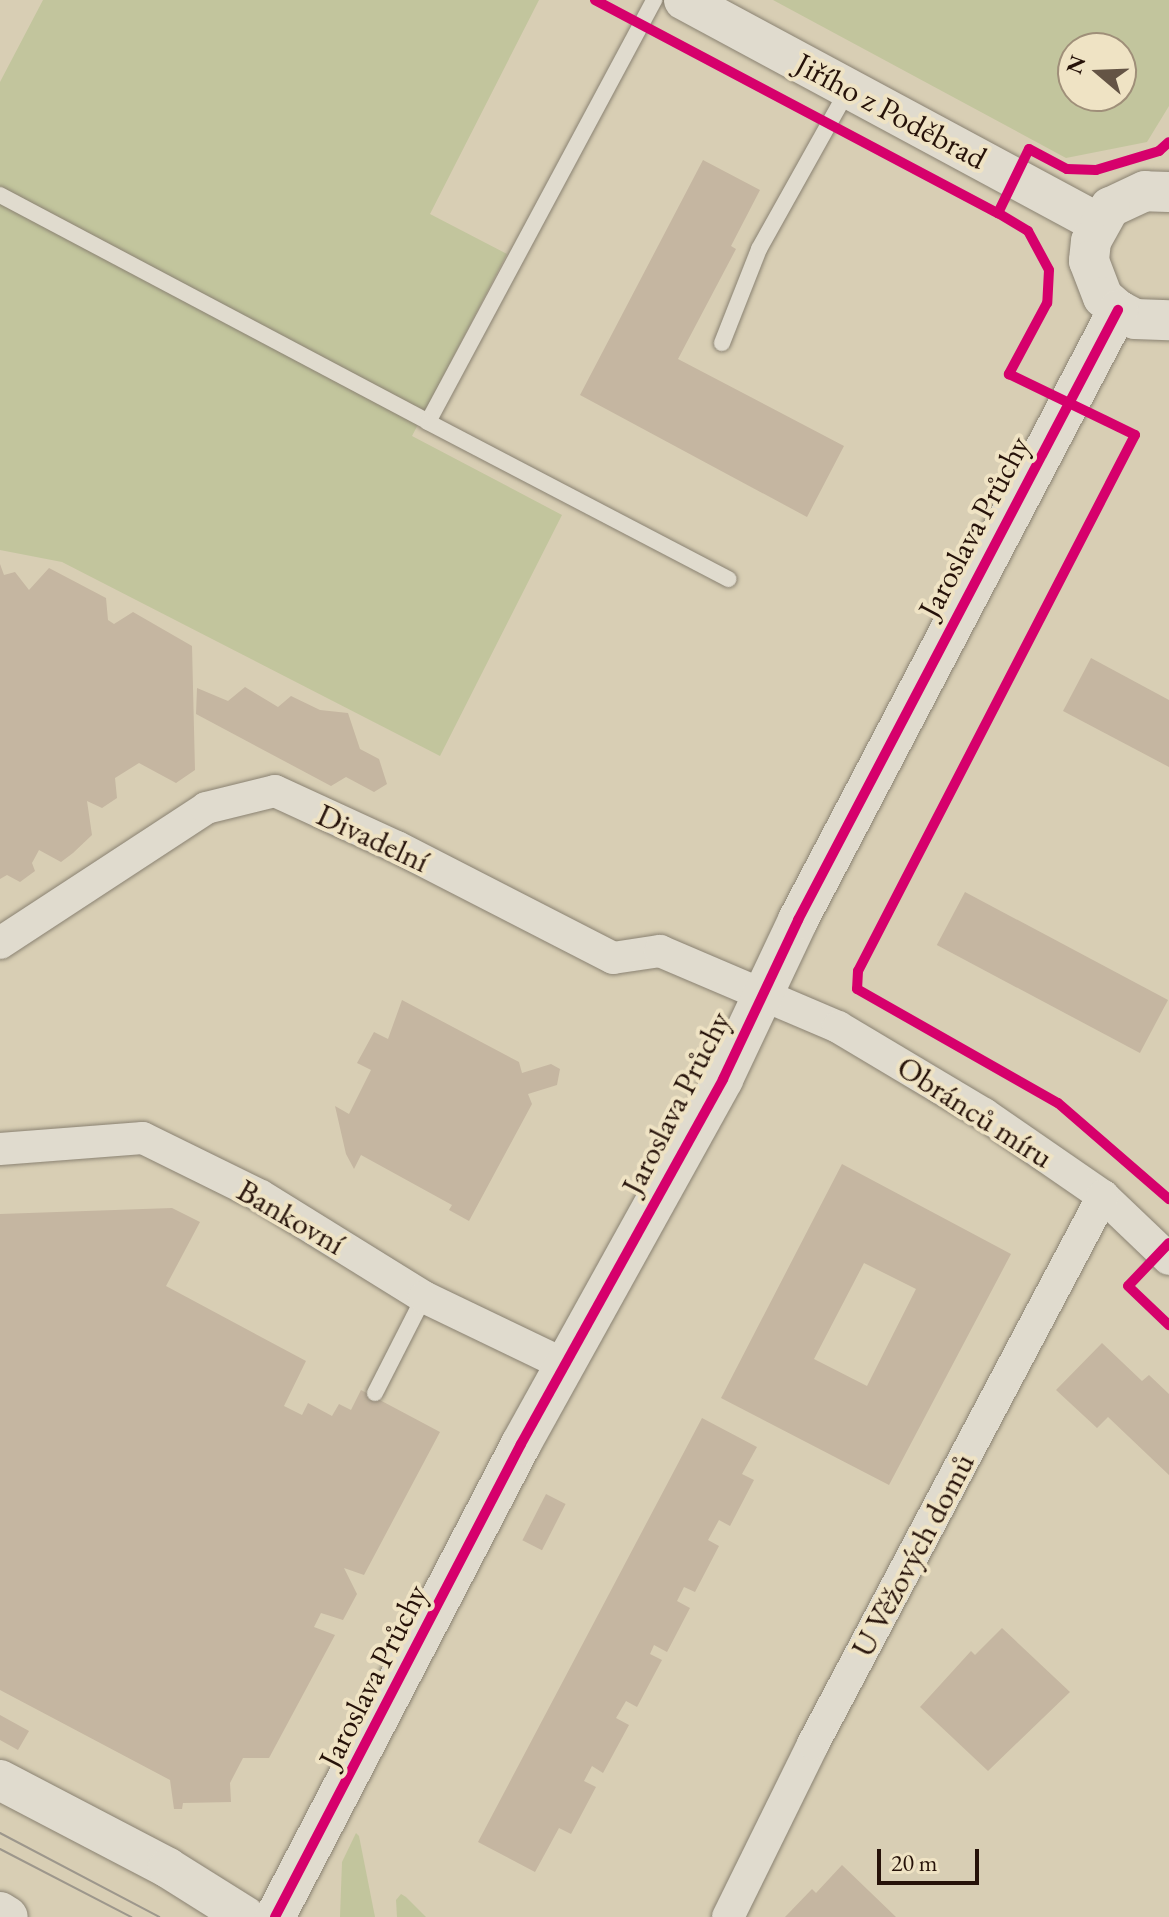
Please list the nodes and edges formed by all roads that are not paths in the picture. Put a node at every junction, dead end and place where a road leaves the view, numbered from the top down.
1 (654, 0) edge
2 (684, 0) edge
3 (848, 88) junction
4 (1169, 192) edge
5 (0, 195) edge
6 (1098, 223) junction
7 (1118, 310) junction
8 (1169, 320) edge
9 (722, 343) dead end
10 (428, 422) junction
11 (728, 579) dead end
12 (0, 943) edge
13 (761, 994) junction
14 (0, 1149) edge
15 (1103, 1196) junction
16 (1169, 1259) edge
17 (424, 1297) junction
18 (565, 1365) junction
19 (375, 1393) dead end
20 (0, 1780) edge
21 (0, 1912) edge
22 (8, 1917) edge
23 (246, 1917) edge
24 (275, 1917) edge
25 (728, 1917) edge

1 - 10 lane
2 - 3 street, Jiřího z Poděbrad
3 - 6 street, Jiřího z Poděbrad
3 - 9 lane
4 - 6 street
5 - 10 lane
6 - 7 street
7 - 8 street
7 - 13 street, Jaroslava Průchy
10 - 11 lane
12 - 13 street, Divadelní
13 - 15 street, Obránců míru
13 - 18 street, Jaroslava Průchy
14 - 17 street, Bankovní
15 - 16 street, Obránců míru
15 - 25 street, U Věžových domů
17 - 18 street, Bankovní
17 - 19 lane
18 - 24 street, Jaroslava Průchy
20 - 23 street
21 - 22 street

